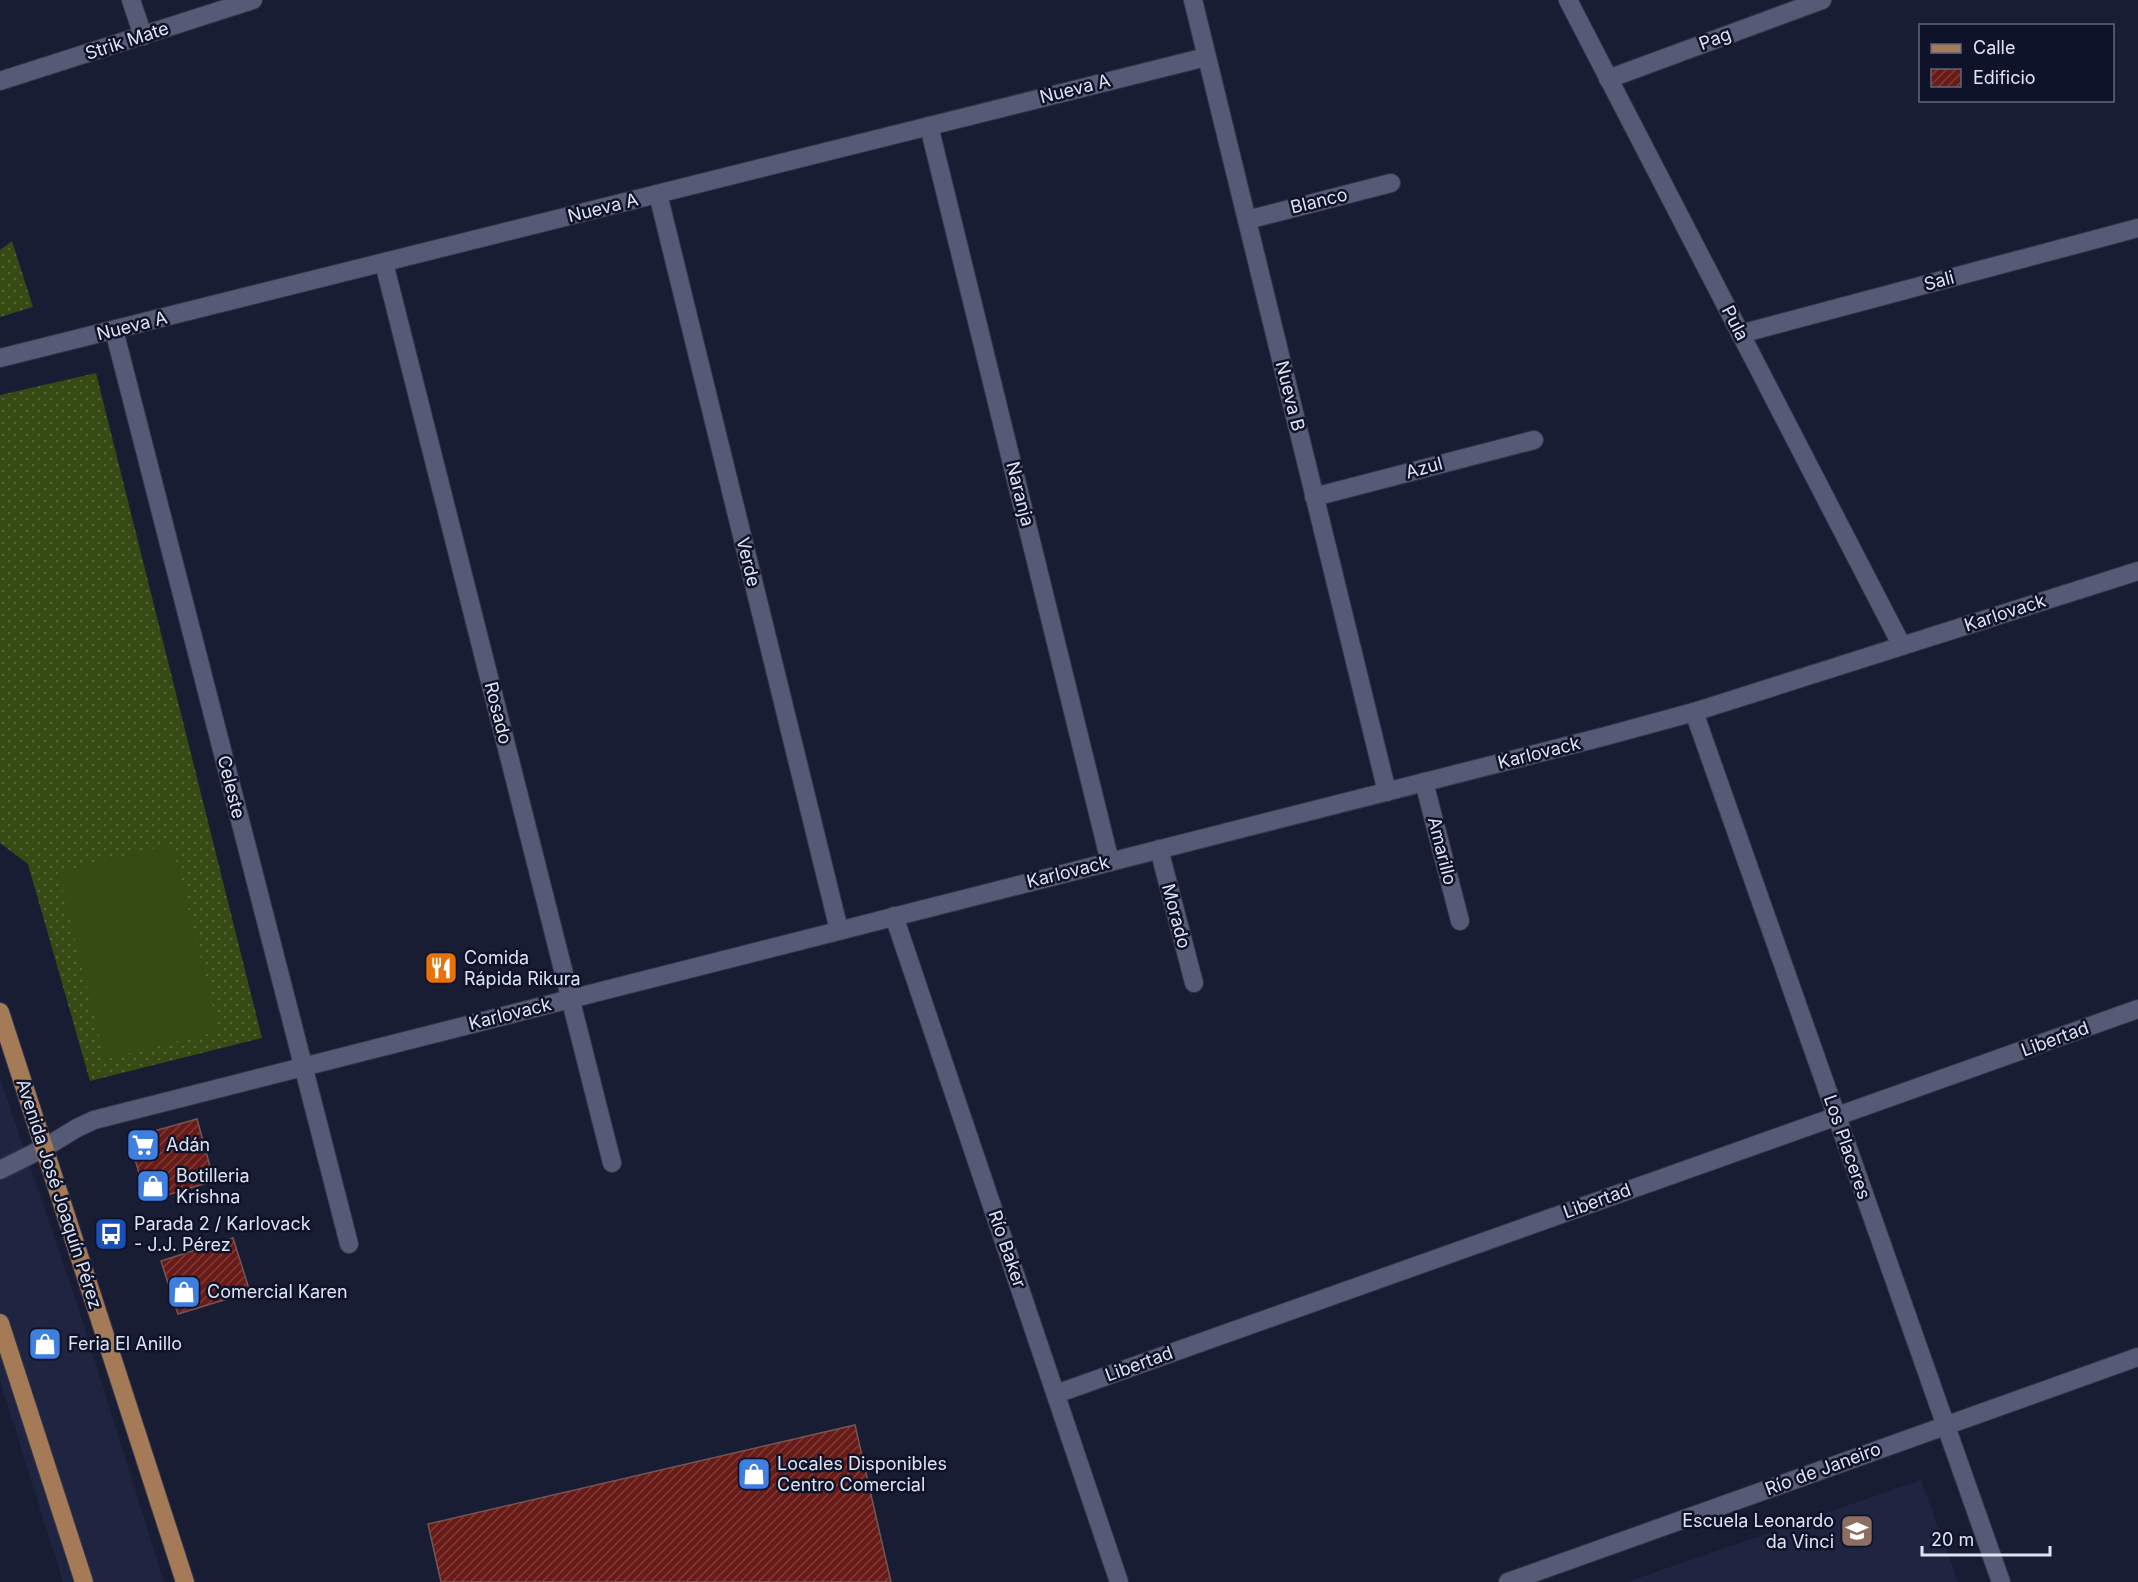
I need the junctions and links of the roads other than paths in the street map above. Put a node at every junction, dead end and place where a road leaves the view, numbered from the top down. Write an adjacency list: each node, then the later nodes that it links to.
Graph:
1 (131, 0): 6 (street)
2 (253, 0): 6 (street, Strik Mate)
3 (1193, 0): 7 (street, Nueva B)
4 (1568, 0): 8 (street, Pula)
5 (1822, 0): 8 (street, Pag)
6 (143, 36): 9 (street, Strik Mate)
7 (1206, 57): 10 (street, Nueva A); 13 (street, Nueva B)
8 (1608, 79): 17 (street, Pula)
9 (0, 81)
10 (929, 126): 12 (street, Nueva A); 27 (street, Naranja)
11 (1391, 183): 13 (street, Blanco)
12 (658, 194): 15 (street, Nueva A); 30 (street, Verde)
13 (1247, 220): 20 (street, Nueva B)
14 (2138, 228): 17 (street, Sali)
15 (384, 263): 16 (street, Nueva A); 32 (street, Rosado)
16 (114, 330): 18 (street, Nueva A); 35 (street, Celeste)
17 (1740, 334): 22 (street, Pula)
18 (0, 358)
19 (1534, 440): 20 (street, Azul)
20 (1314, 497): 25 (street, Nueva B)
21 (2138, 571): 22 (street, Karlovack)
22 (1902, 645): 23 (street, Karlovack)
23 (1694, 712): 24 (street, Karlovack); 36 (street, Los Placeres)
24 (1425, 782): 25 (street, Karlovack); 29 (street, Amarillo)
25 (1387, 792): 26 (street, Karlovack)
26 (1159, 849): 27 (street, Karlovack); 31 (street, Morado)
27 (1110, 862): 28 (street, Karlovack)
28 (894, 916): 30 (street, Karlovack); 43 (street, Río Baker)
29 (1460, 921)
30 (839, 930): 32 (street, Karlovack)
31 (1194, 983)
32 (571, 998): 35 (street, Karlovack); 38 (street, Rosado)
33 (2138, 1009): 36 (street, Libertad)
34 (0, 1012): 37 (main road, Avenida José Joaquín Pérez)
35 (303, 1066): 37 (street, Karlovack); 40 (street, Celeste)
36 (1836, 1116): 43 (street, Libertad); 44 (street, Los Placeres)
37 (44, 1148): 39 (street, Karlovack); 46 (main road, Avenida José Joaquín Pérez)
38 (612, 1163)
39 (0, 1170)
40 (349, 1244)
41 (0, 1323): 45 (main road)
42 (2138, 1357): 44 (street, Río de Janeiro)
43 (1056, 1394): 47 (street, Río Baker)
44 (1946, 1426): 48 (street, Río de Janeiro); 49 (street, Los Placeres)
45 (84, 1582)
46 (185, 1582)
47 (1119, 1582)
48 (1508, 1582)
49 (2001, 1582)

